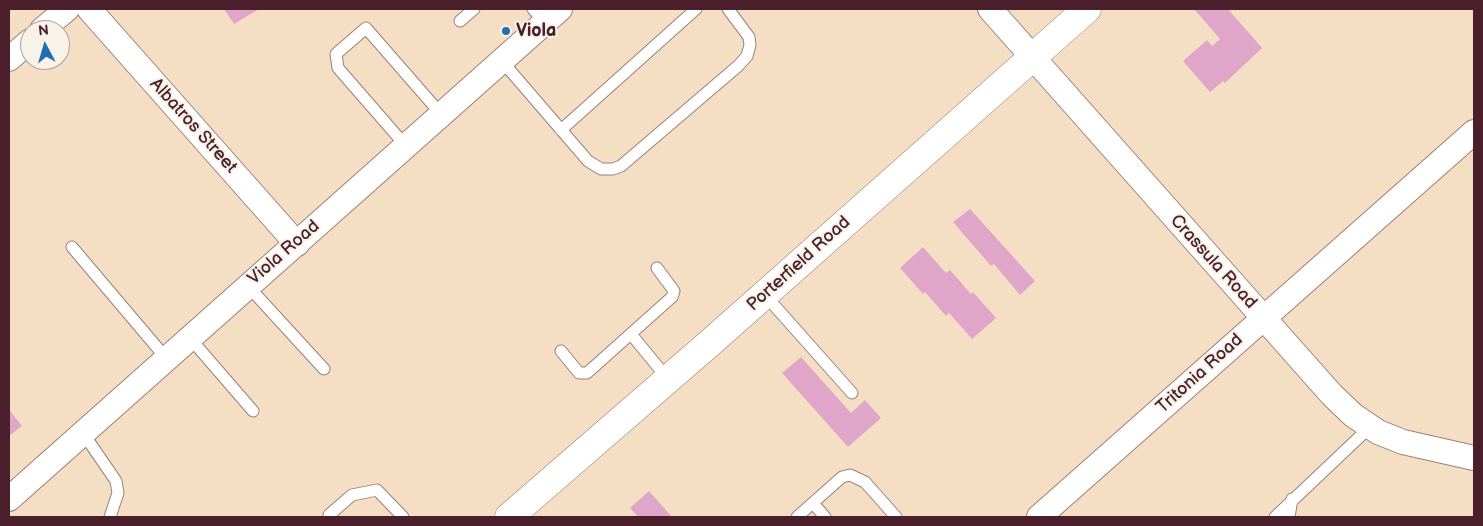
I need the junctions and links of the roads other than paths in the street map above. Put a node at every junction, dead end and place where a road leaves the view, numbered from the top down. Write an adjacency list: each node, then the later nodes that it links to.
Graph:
1 (67, 9): 9 (street)
2 (89, 9): 19 (street, Albatros Street)
3 (474, 9): 10 (lane)
4 (696, 9): 16 (lane)
5 (728, 9): 16 (lane)
6 (990, 9): 12 (street, Crassula Road)
7 (1087, 9): 12 (street, Porterfield Road)
8 (546, 13): 14 (street, Viola Road)
9 (54, 20)
10 (460, 21)
11 (20, 49): 13 (street)
12 (1032, 57): 23 (street, Porterfield Road); 24 (street, Crassula Road)
13 (9, 59)
14 (501, 60): 15 (street, Viola Road); 16 (lane)
15 (441, 114): 18 (street, Viola Road); 18 (lane)
16 (561, 130)
17 (1474, 132): 24 (street, Tritonia Road)
18 (405, 146): 19 (street, Viola Road)
19 (297, 244): 22 (street, Viola Road)
20 (72, 247): 28 (lane)
21 (657, 268): 25 (lane)
22 (247, 285): 26 (street, Viola Road); 29 (lane)
23 (764, 295): 30 (street, Porterfield Road); 31 (lane)
24 (1263, 317): 33 (street, Crassula Road); 46 (street, Tritonia Road)
25 (631, 334): 27 (lane); 30 (lane)
26 (189, 337): 28 (street, Viola Road); 32 (lane)
27 (561, 351)
28 (166, 358): 34 (street, Viola Road)
29 (324, 368)
30 (667, 378): 42 (street, Porterfield Road)
31 (852, 393)
32 (253, 411)
33 (1370, 426): 35 (street, Crassula Road); 37 (lane)
34 (83, 433): 36 (street, Viola Road); 39 (lane)
35 (1474, 458)
36 (9, 499)
37 (1292, 499): 47 (lane); 48 (lane)
38 (813, 503): 43 (lane); 44 (lane); 45 (lane)
39 (110, 517)
40 (331, 517): 41 (lane)
41 (402, 517)
42 (509, 517)
43 (797, 517)
44 (825, 517)
45 (896, 517)
46 (1039, 517)
47 (1275, 517)
48 (1289, 517)

